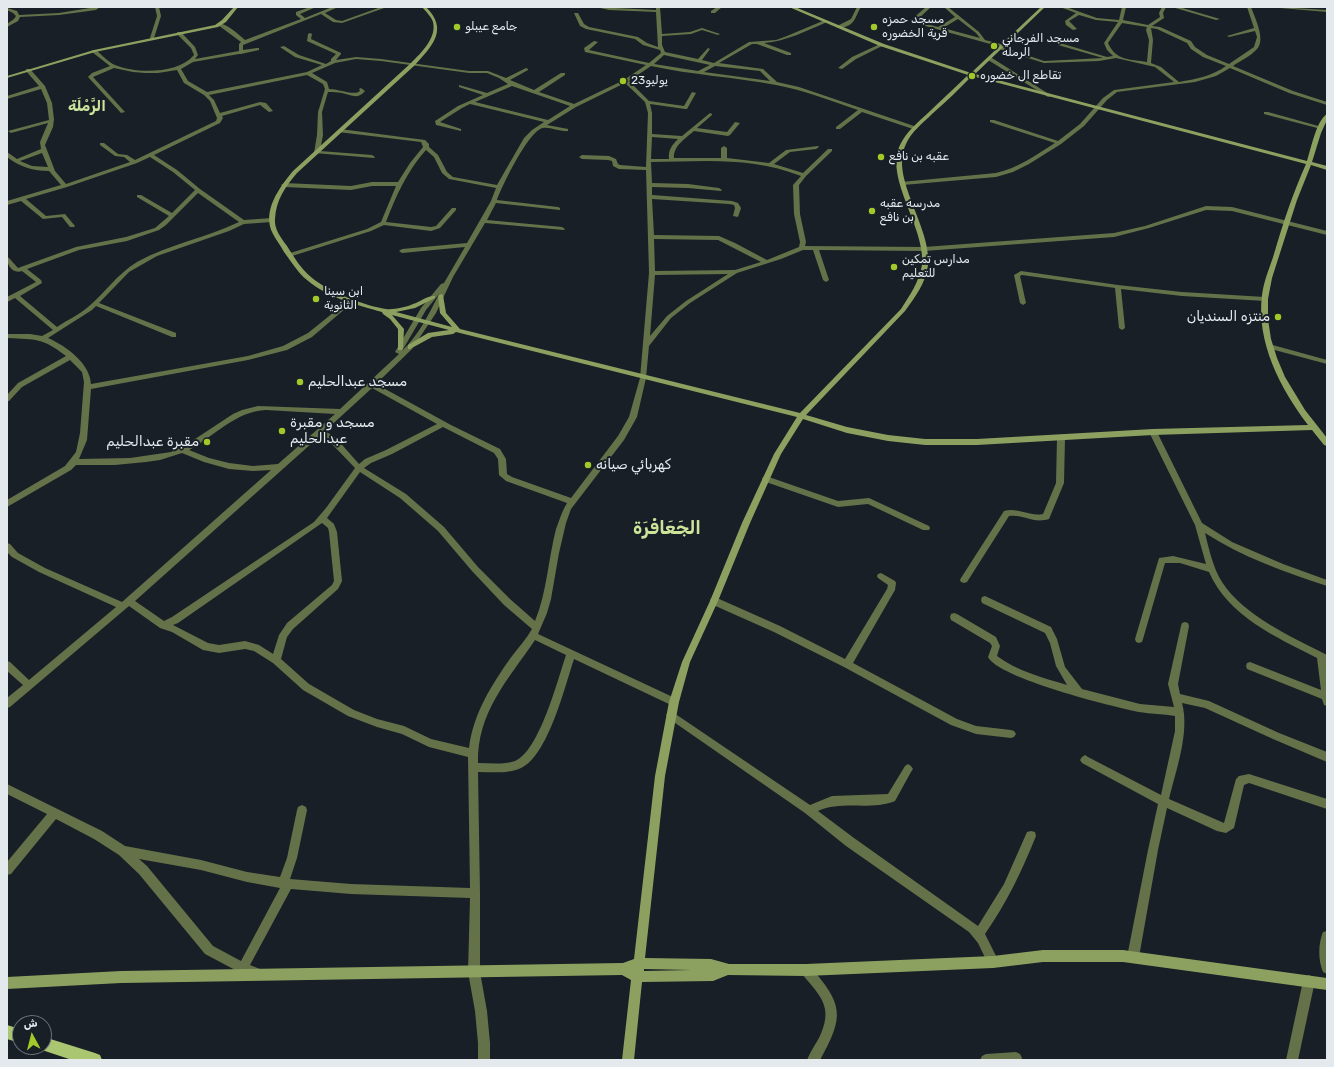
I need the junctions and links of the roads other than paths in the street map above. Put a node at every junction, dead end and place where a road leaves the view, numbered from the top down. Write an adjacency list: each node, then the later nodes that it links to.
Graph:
1 (98, 7): 30 (street)
2 (157, 7): 48 (street)
3 (236, 7): 36 (street)
4 (314, 7): 32 (street)
5 (336, 7): 26 (street)
6 (385, 7): 26 (street)
7 (424, 7): 69 (street)
8 (598, 7): 24 (street)
9 (720, 7): 27 (street)
10 (791, 7): 34 (street)
11 (859, 7): 39 (street)
12 (929, 7): 40 (street)
13 (942, 7): 14 (street)
14 (946, 7): 15 (street); 31 (street)
15 (950, 7)
16 (1044, 7): 55 (street)
17 (1062, 7): 28 (street)
18 (1124, 7): 35 (street)
19 (1164, 7): 38 (street)
20 (1174, 7): 33 (street)
21 (1249, 7): 42 (street)
22 (1280, 7): 25 (street)
23 (7, 9): 30 (street)
24 (658, 9): 46 (street)
25 (1327, 11)
26 (321, 12): 32 (street)
27 (713, 12)
28 (1079, 13): 35 (street); 41 (street)
29 (576, 14): 60 (street)
30 (18, 16): 37 (street)
31 (957, 18): 40 (street); 49 (street)
32 (304, 19): 50 (street)
33 (1218, 19)
34 (825, 21): 39 (street); 52 (street)
35 (1121, 21): 38 (street); 63 (street)
36 (220, 24): 43 (street); 50 (street)
37 (7, 26)
38 (1149, 26): 71 (street); 75 (street)
39 (839, 27): 53 (street)
40 (939, 28): 49 (street)
41 (1075, 28)
42 (1257, 29): 47 (street); 75 (street)
43 (179, 33): 48 (street); 66 (street)
44 (310, 34): 68 (street)
45 (718, 34): 46 (street)
46 (660, 35): 60 (street)
47 (1229, 36)
48 (152, 38): 59 (street)
49 (983, 40): 55 (street)
50 (244, 42): 61 (street)
51 (596, 42): 73 (street)
52 (757, 42): 62 (street); 70 (street)
53 (882, 44): 76 (street); 83 (street)
54 (1060, 44): 64 (street)
55 (1002, 47): 64 (street); 65 (street)
56 (282, 48): 72 (street)
57 (257, 49): 61 (street)
58 (708, 49): 67 (street)
59 (94, 51): 74 (street); 79 (street)
60 (662, 51): 67 (street); 73 (street)
61 (241, 53): 66 (street)
62 (788, 54)
63 (1116, 57): 64 (street); 71 (street)
64 (1108, 58)
65 (990, 59): 83 (street); 97 (street)
66 (191, 61): 77 (street)
67 (699, 61): 70 (street)
68 (334, 62): 69 (street); 72 (street)
69 (413, 64): 86 (street); 123 (street)
70 (714, 64): 81 (street); 87 (street)
71 (1149, 64): 88 (street)
72 (325, 65): 80 (street)
73 (650, 65): 81 (street); 85 (street)
74 (114, 66): 77 (street); 106 (street)
75 (1229, 66): 88 (street); 101 (street)
76 (840, 68)
77 (178, 69): 95 (street)
78 (526, 69): 86 (street)
79 (28, 70): 84 (street); 89 (street)
80 (308, 73): 92 (street); 95 (street)
81 (699, 73): 87 (street)
82 (563, 74): 93 (street)
83 (972, 75): 97 (street); 118 (street)
84 (7, 77)
85 (626, 81): 99 (street); 102 (street)
86 (509, 82): 93 (street); 96 (street)
87 (775, 83): 105 (street)
88 (1178, 83): 103 (street)
89 (43, 86): 98 (street); 111 (street)
90 (462, 86): 96 (street)
91 (361, 89): 92 (street)
92 (327, 91): 133 (street)
93 (534, 92): 102 (street)
94 (694, 93): 99 (street)
95 (206, 94): 109 (street)
96 (487, 95): 100 (street)
97 (1050, 96): 103 (street)
98 (7, 98)
99 (647, 102): 124 (street)
100 (471, 103): 113 (street); 120 (street)
101 (1327, 104)
102 (574, 106): 113 (street)
103 (1098, 109): 126 (street); 143 (street)
104 (271, 110): 109 (street)
105 (861, 110): 117 (street); 118 (street)
106 (123, 112)
107 (1266, 113): 116 (street)
108 (710, 114): 119 (street)
109 (219, 115): 135 (street)
110 (1327, 116): 116 (street)
111 (51, 121): 122 (street); 131 (street)
112 (992, 121): 126 (street)
113 (549, 122): 115 (street)
114 (737, 123): 119 (street)
115 (542, 126): 121 (street); 154 (street)
116 (1320, 127): 143 (street)
117 (838, 128)
118 (915, 128): 149 (street)
119 (693, 129): 125 (street)
120 (459, 130)
121 (566, 130)
122 (12, 131)
123 (340, 131): 128 (street); 133 (street)
124 (649, 135): 125 (street); 141 (street)
125 (682, 138): 138 (street)
126 (1059, 143): 149 (street)
127 (102, 144): 142 (street)
128 (426, 147): 150 (street); 154 (street)
129 (724, 148): 139 (street)
130 (816, 148): 144 (street)
131 (44, 150): 140 (street); 146 (street)
132 (830, 150): 148 (street)
133 (317, 152): 136 (street); 151 (street)
134 (7, 154): 140 (street)
135 (151, 156): 142 (street); 155 (street)
136 (372, 156)
137 (582, 157): 147 (street)
138 (672, 160): 139 (street); 141 (street)
139 (724, 160): 144 (street)
140 (16, 161): 146 (street)
141 (648, 161): 147 (street)
142 (135, 162): 153 (street)
143 (1309, 163): 145 (street); 169 (street)
144 (769, 165): 148 (street)
145 (1327, 168)
146 (50, 169): 153 (street)
147 (649, 169): 152 (street)
148 (804, 175): 176 (street)
149 (903, 183): 178 (street)
150 (398, 184): 151 (street); 170 (street)
151 (284, 185): 166 (street)
152 (649, 185): 156 (street); 158 (street)
153 (65, 186): 159 (street)
154 (499, 186): 160 (street)
155 (198, 190): 164 (street); 167 (street)
156 (719, 190)
157 (139, 196): 164 (street)
158 (650, 197): 165 (street); 174 (street)
159 (22, 199): 161 (street); 171 (street)
160 (494, 201): 163 (street); 168 (street)
161 (7, 203)
162 (454, 209): 170 (street)
163 (558, 209)
164 (172, 215): 183 (street)
165 (736, 216)
166 (272, 220): 167 (street); 180 (street)
167 (243, 222): 196 (street)
168 (483, 222): 172 (street); 175 (street)
169 (1287, 222): 173 (street); 178 (street); 192 (street)
170 (383, 223): 180 (street)
171 (72, 226)
172 (562, 229)
173 (1327, 233)
174 (652, 237): 182 (street); 185 (street)
175 (469, 245): 179 (street); 186 (street)
176 (802, 248): 177 (street); 182 (street)
177 (816, 248): 178 (street); 187 (street)
178 (924, 249): 221 (street)
179 (402, 251)
180 (289, 256): 194 (street)
181 (7, 259): 183 (street)
182 (766, 262): 184 (street)
183 (23, 268): 189 (street)
184 (735, 272): 185 (street); 209 (street)
185 (652, 273): 209 (street)
186 (450, 277): 190 (street); 191 (street)
187 (826, 280)
188 (1118, 288): 192 (street); 195 (street); 201 (street)
189 (16, 296): 193 (street); 202 (street)
190 (441, 296): 200 (street); 203 (street)
191 (432, 297): 198 (street); 199 (street)
192 (1265, 299): 211 (street)
193 (7, 300)
194 (351, 301): 197 (street); 218 (street)
195 (1023, 303)
196 (96, 304): 202 (street); 204 (street)
197 (378, 308): 198 (street); 212 (street)
198 (389, 312): 199 (street)
199 (418, 320): 200 (street); 212 (street)
200 (427, 323): 203 (street); 210 (street)
201 (1122, 328)
202 (57, 330): 207 (street)
203 (460, 331): 210 (street); 216 (street)
204 (174, 335)
205 (7, 336): 206 (street)
206 (17, 337): 207 (street); 208 (street)
207 (44, 338): 213 (street)
208 (7, 342)
209 (647, 344): 216 (street)
210 (410, 346): 215 (street)
211 (1269, 346): 214 (street); 223 (street)
212 (400, 348): 215 (street)
213 (70, 356): 218 (street); 219 (street)
214 (1327, 362)
215 (393, 364): 217 (street)
216 (643, 378): 221 (street); 233 (street)
217 (371, 384): 220 (street); 222 (street)
218 (87, 387): 229 (street)
219 (7, 399)
220 (342, 412): 224 (street); 228 (street)
221 (801, 416): 226 (street); 232 (street)
222 (443, 424): 231 (street); 233 (street)
223 (1312, 427): 225 (street); 227 (street)
224 (320, 431): 230 (street); 231 (street)
225 (1153, 432): 226 (street); 236 (street)
226 (1061, 438): 241 (street)
227 (1327, 443)
228 (183, 450): 229 (street); 230 (street)
229 (75, 462): 234 (street)
230 (278, 467): 245 (street)
231 (359, 468): 235 (street); 249 (street)
232 (766, 479): 237 (street); 244 (street)
233 (572, 502): 249 (street)
234 (7, 504)
235 (322, 519): 247 (street); 253 (street)
236 (1199, 525): 239 (street); 242 (street)
237 (926, 528)
238 (7, 546): 245 (street)
239 (1212, 569): 250 (street); 252 (street)
240 (882, 576): 254 (street)
241 (964, 580)
242 (1327, 583)
243 (985, 600): 258 (street)
244 (714, 601): 254 (street); 261 (street)
245 (126, 603): 247 (street); 257 (street)
246 (954, 617): 258 (street)
247 (163, 626): 253 (street)
248 (1185, 626): 259 (street)
249 (535, 632): 251 (street); 266 (street)
250 (1139, 639)
251 (571, 653): 261 (street); 269 (street)
252 (1324, 657): 260 (street)
253 (276, 660): 266 (street)
254 (847, 664): 265 (street)
255 (7, 665): 257 (street)
256 (1250, 666): 260 (street)
257 (29, 685): 262 (street)
258 (1078, 691): 263 (street)
259 (1176, 697): 263 (street); 267 (street)
260 (1326, 699)
261 (674, 702): 264 (street)
262 (7, 704)
263 (1180, 712): 272 (street)
264 (671, 715): 275 (street); 286 (street)
265 (1011, 734)
266 (473, 754): 269 (street)
267 (1327, 757)
268 (1085, 760): 272 (street)
269 (473, 768): 281 (street)
270 (908, 769): 275 (street)
271 (7, 789): 276 (street)
272 (1164, 802): 273 (street); 284 (street)
273 (1327, 804)
274 (302, 810): 280 (street)
275 (809, 810): 282 (street)
276 (54, 813): 278 (street); 279 (street)
277 (1031, 836): 282 (street)
278 (123, 850): 280 (street); 287 (street)
279 (7, 870)
280 (286, 884): 281 (street); 287 (street)
281 (475, 892): 292 (street)
282 (978, 934): 285 (street)
283 (1327, 936): 289 (street)
284 (1133, 957): 285 (street); 295 (street)
285 (993, 962): 291 (street)
286 (638, 963): 288 (street); 290 (street); 294 (street)
287 (242, 968): 293 (street)
288 (623, 968): 292 (street); 294 (street)
289 (1327, 968)
290 (729, 970): 291 (street); 294 (street)
291 (806, 970): 303 (street)
292 (474, 972): 293 (street); 301 (street)
293 (259, 974): 296 (street)
294 (637, 977): 302 (street)
295 (1309, 981): 297 (street); 305 (street)
296 (7, 983)
297 (1327, 984)
298 (52, 1047): 300 (main road)
299 (1016, 1058): 304 (street)
300 (95, 1060)
301 (484, 1060)
302 (628, 1060)
303 (813, 1060)
304 (986, 1060)
305 (1292, 1060)

